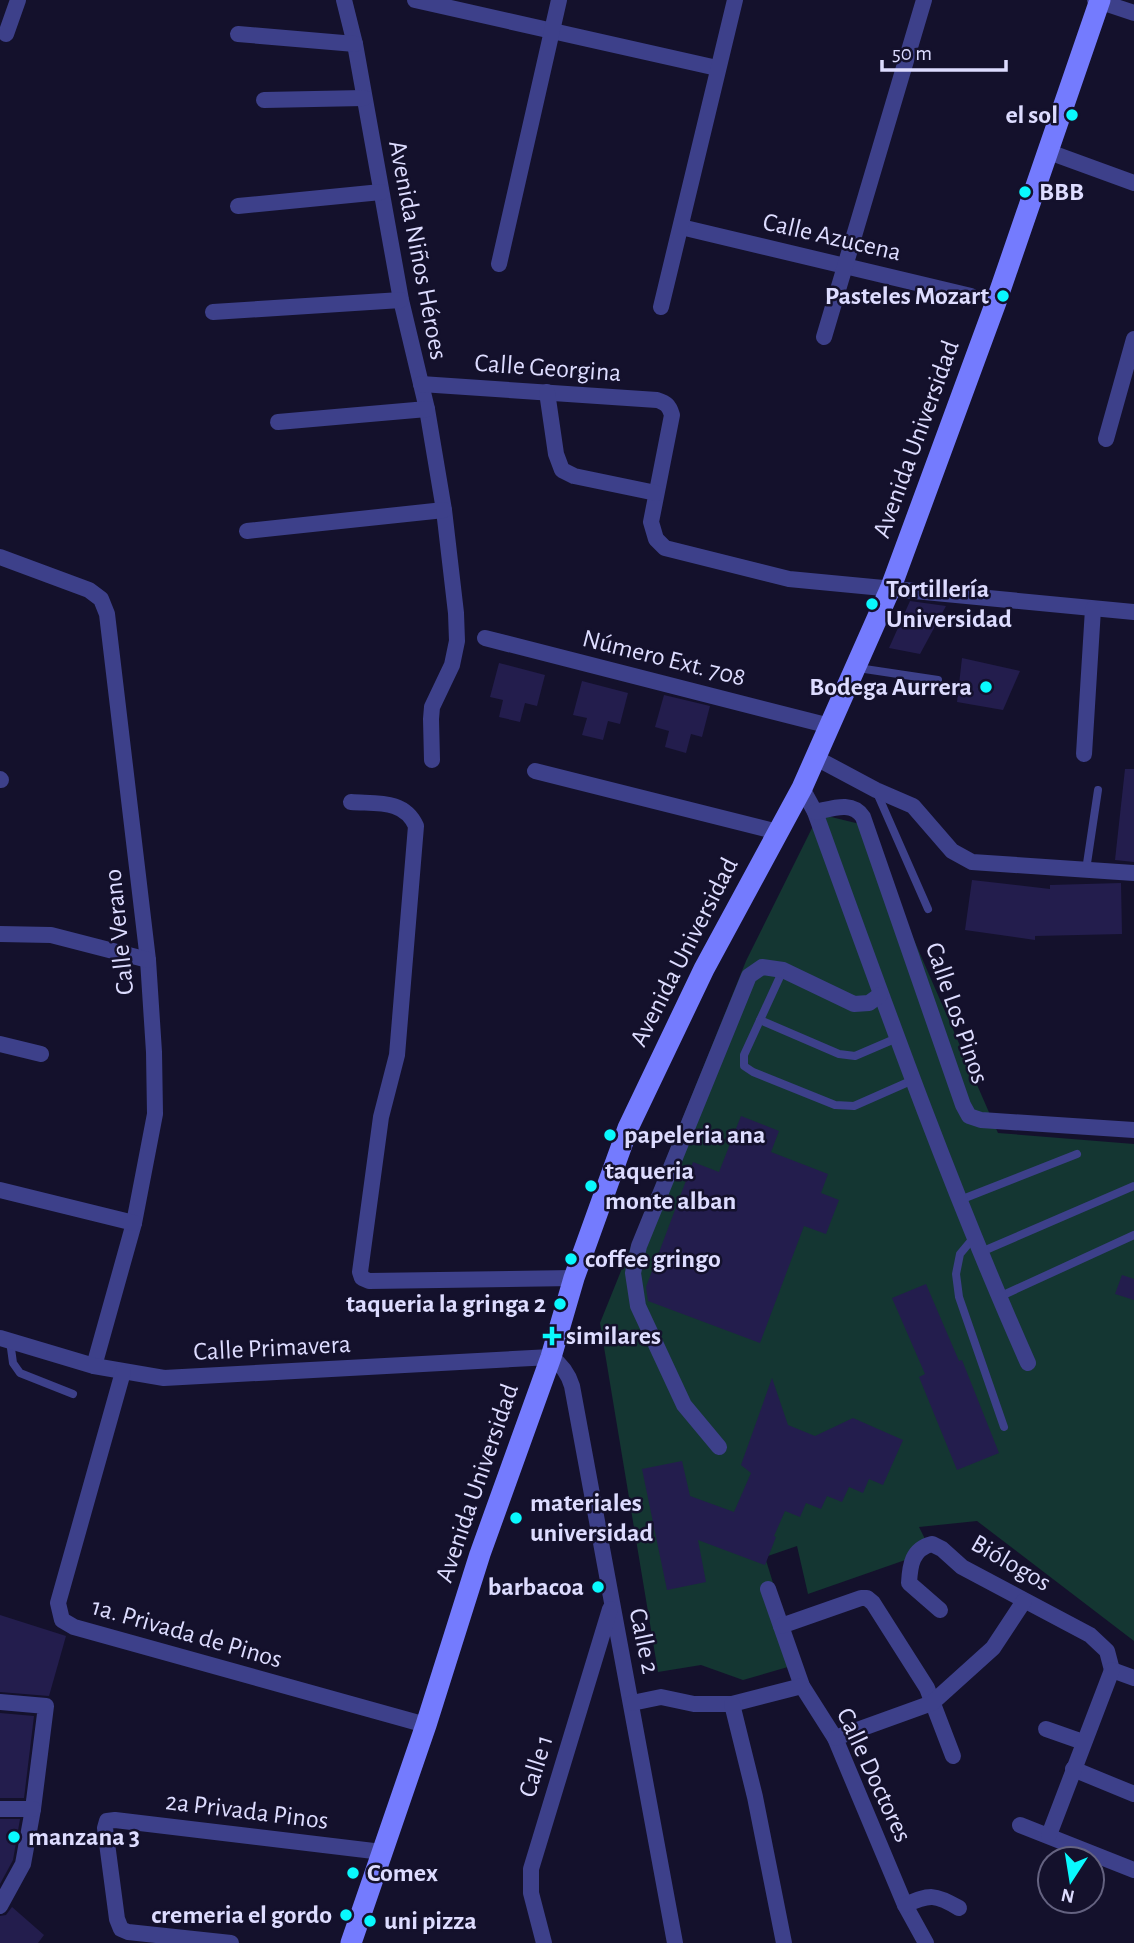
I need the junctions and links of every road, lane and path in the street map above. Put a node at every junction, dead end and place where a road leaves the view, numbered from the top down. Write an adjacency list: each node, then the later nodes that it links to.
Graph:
1 (18, 0): 10 (street)
2 (344, 0): 12 (street, Avenida Niños Héroes)
3 (415, 0): 9 (street)
4 (559, 0): 9 (street)
5 (735, 0): 13 (street)
6 (924, 0): 22 (street)
7 (1098, 1): 8 (street); 16 (street, Avenida Universidad)
8 (1134, 13)
9 (552, 32): 13 (street); 21 (street)
10 (6, 34)
11 (238, 34): 12 (street)
12 (355, 44): 14 (street, Avenida Niños Héroes)
13 (717, 68): 20 (street)
14 (364, 98): 15 (street); 18 (street, Avenida Niños Héroes)
15 (264, 100)
16 (1049, 152): 17 (street); 38 (street, Avenida Universidad)
17 (1133, 178)
18 (381, 192): 19 (street); 24 (street, Avenida Niños Héroes)
19 (238, 206)
20 (681, 227): 22 (street, Calle Azucena); 25 (street)
21 (499, 264)
22 (845, 265): 23 (street, Calle Azucena); 27 (street)
23 (971, 296)
24 (401, 300): 26 (street); 29 (street, Avenida Niños Héroes)
25 (661, 307)
26 (213, 312)
27 (824, 337)
28 (1134, 340): 33 (street)
29 (421, 384): 30 (street, Calle Georgina); 31 (street, Avenida Niños Héroes)
30 (547, 392): 34 (street); 34 (street, Calle Georgina)
31 (427, 410): 32 (street); 35 (street, Avenida Niños Héroes)
32 (278, 422)
33 (1106, 439)
34 (656, 493): 38 (street)
35 (444, 510): 36 (street); 47 (street, Avenida Niños Héroes)
36 (247, 531)
37 (0, 557): 59 (street, Calle Verano)
38 (891, 587): 39 (street); 42 (street, Avenida Universidad)
39 (1093, 609): 40 (street); 45 (street)
40 (1134, 612)
41 (485, 638): 44 (street, Número Ext. 708)
42 (856, 668): 43 (lane); 44 (street, Avenida Universidad)
43 (938, 680)
44 (830, 726): 46 (street, Avenida Universidad)
45 (1084, 754)
46 (816, 758): 49 (street, Avenida Universidad); 50 (street)
47 (432, 760)
48 (535, 771): 54 (street)
49 (802, 788): 53 (street); 54 (street, Avenida Universidad)
50 (876, 790): 55 (street); 57 (lane)
51 (1098, 790): 55 (lane)
52 (351, 802): 76 (street)
53 (815, 812): 61 (street); 67 (street, Calle Los Pinos)
54 (778, 832): 76 (street, Avenida Universidad)
55 (1086, 870): 56 (street)
56 (1133, 876)
57 (928, 909)
58 (0, 934): 59 (street)
59 (148, 960): 72 (street, Calle Verano)
60 (783, 970): 61 (street); 62 (lane); 85 (street)
61 (880, 995): 63 (street)
62 (760, 1020): 63 (lane); 66 (lane)
63 (897, 1038): 66 (street)
64 (0, 1044): 65 (street)
65 (41, 1054)
66 (913, 1080): 71 (street)
67 (1134, 1130)
68 (1077, 1154): 71 (lane)
69 (1134, 1186): 75 (lane)
70 (0, 1190): 72 (street)
71 (960, 1200): 74 (street)
72 (134, 1223): 81 (street, Calle Verano)
73 (1134, 1235): 77 (lane)
74 (975, 1236): 75 (street); 84 (lane)
75 (981, 1252): 77 (street)
76 (574, 1278): 79 (street, Avenida Universidad)
77 (999, 1297): 80 (street)
78 (5, 1340): 81 (street, Calle Primavera); 83 (lane)
79 (551, 1357): 82 (street, Calle Primavera); 88 (street, Calle 2); 98 (street, Avenida Universidad)
80 (1028, 1363)
81 (94, 1366): 82 (street, Calle Primavera)
82 (123, 1372): 98 (street, 1a. Privada de Pinos)
83 (73, 1394)
84 (1004, 1427)
85 (719, 1447)
86 (768, 1589): 90 (street, Calle Doctores)
87 (1024, 1601): 89 (street, Biólogos); 91 (street, Biólogos); 96 (street)
88 (611, 1605): 95 (street, Calle 2); 116 (street, Calle 1)
89 (940, 1610)
90 (781, 1626): 93 (street, Calle Doctores); 96 (street)
91 (1112, 1670): 92 (street); 101 (street)
92 (1134, 1678)
93 (802, 1686): 97 (street); 100 (street, Calle Doctores)
94 (0, 1702): 106 (street)
95 (632, 1703): 97 (street); 117 (street, Calle 2)
96 (932, 1703): 100 (street); 102 (street)
97 (733, 1704): 118 (street)
98 (426, 1725): 109 (street, Avenida Universidad)
99 (1046, 1729): 101 (street)
100 (835, 1738): 111 (street, Calle Doctores)
101 (1083, 1742): 103 (street)
102 (953, 1756)
103 (1073, 1769): 104 (street); 108 (street)
104 (1134, 1794)
105 (0, 1809): 106 (street)
106 (33, 1809): 112 (street)
107 (1020, 1825): 108 (street)
108 (1049, 1835): 110 (street)
109 (382, 1852): 114 (street, 2a Privada Pinos); 115 (street, Avenida Universidad)
110 (1134, 1870)
111 (905, 1905): 113 (street); 119 (street, Calle Doctores)
112 (0, 1906)
113 (959, 1908)
114 (231, 1943)
115 (351, 1943)
116 (544, 1943)
117 (675, 1943)
118 (784, 1943)
119 (926, 1943)

